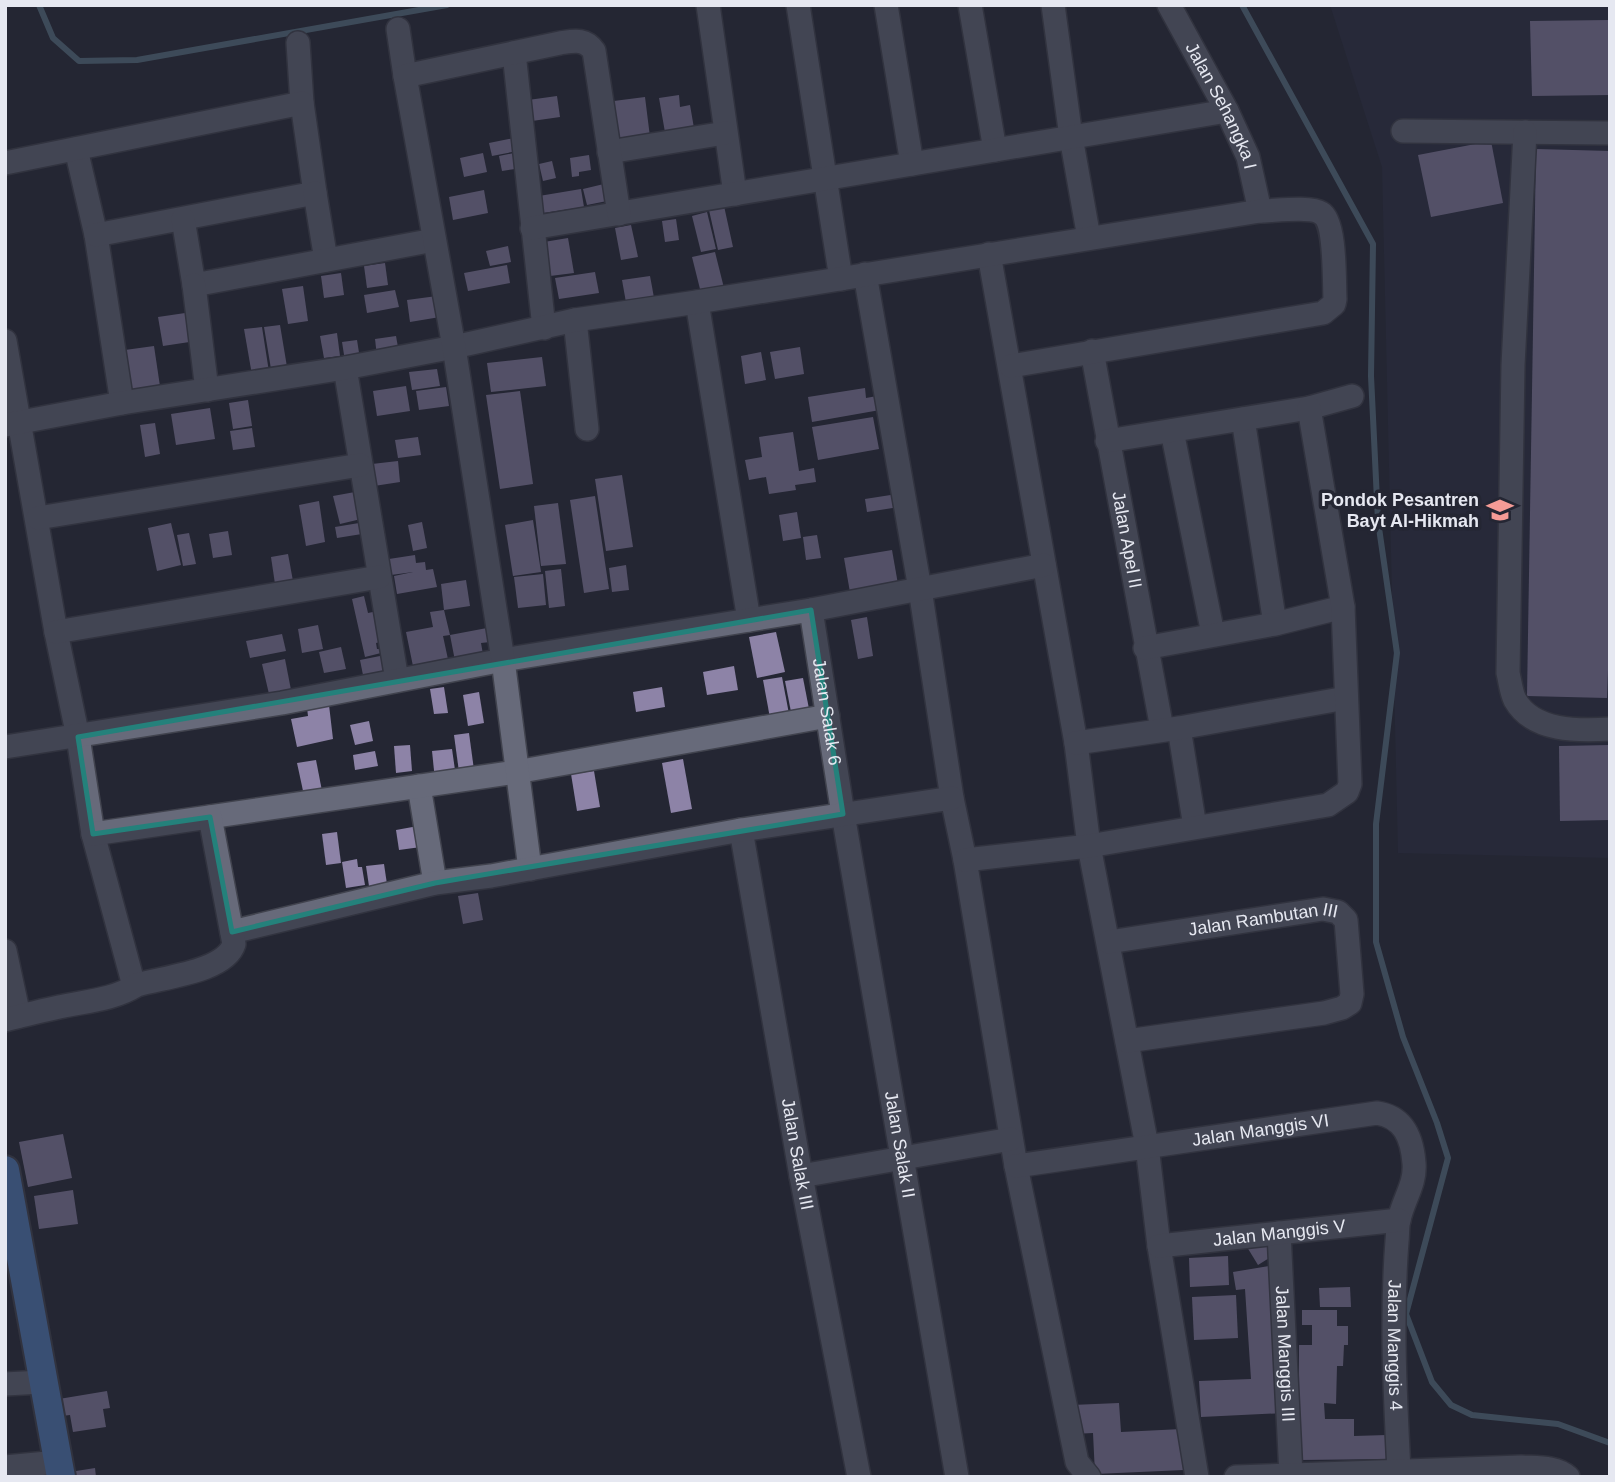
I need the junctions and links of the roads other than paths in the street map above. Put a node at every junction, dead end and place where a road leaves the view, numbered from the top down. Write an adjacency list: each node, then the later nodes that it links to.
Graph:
1 (708, 5): 15 (street)
2 (798, 5): 23 (street)
3 (886, 5): 22 (street)
4 (970, 5): 19 (street)
5 (1054, 5): 17 (street)
6 (1169, 5): 12 (street, Jalan Sehangka I)
7 (398, 29): 10 (street)
8 (298, 43): 11 (street)
9 (514, 53): 10 (street); 20 (street); 29 (street)
10 (405, 76): 32 (street)
11 (302, 103): 18 (street); 24 (street)
12 (1227, 111): 17 (street); 26 (street, Jalan Sehangka I)
13 (1403, 131): 14 (street)
14 (1525, 132): 16 (street); 72 (street)
15 (725, 133): 20 (street); 25 (street)
16 (1610, 133)
17 (1071, 137): 19 (street); 31 (street)
18 (76, 149): 21 (street); 30 (street)
19 (995, 150): 22 (street)
20 (609, 152): 27 (street)
21 (5, 163)
22 (912, 164): 23 (street)
23 (826, 178): 25 (street); 36 (street)
24 (315, 193): 28 (street); 34 (street)
25 (735, 194): 27 (street)
26 (1260, 211): 31 (street); 43 (street)
27 (619, 214): 29 (street)
28 (183, 219): 30 (street); 37 (street)
29 (532, 228): 40 (street)
30 (96, 235): 48 (street)
31 (1089, 238): 33 (street)
32 (434, 240): 34 (street); 42 (street)
33 (989, 254): 35 (street); 44 (street)
34 (326, 260): 37 (street)
35 (865, 274): 36 (street); 59 (street)
36 (841, 279): 38 (street)
37 (194, 285): 46 (street)
38 (697, 302): 39 (street); 62 (street)
39 (575, 320): 40 (street); 52 (street)
40 (544, 328): 42 (street)
41 (5, 341): 51 (street)
42 (454, 347): 45 (street); 67 (street)
43 (1092, 351): 44 (street); 54 (street, Jalan Apel II)
44 (1011, 366): 57 (street)
45 (345, 368): 46 (street); 55 (street)
46 (207, 390): 48 (street)
47 (1352, 396): 49 (street)
48 (122, 402): 51 (street)
49 (1309, 408): 50 (street); 60 (street)
50 (1243, 419): 53 (street); 63 (street)
51 (12, 423): 56 (street)
52 (587, 429)
53 (1172, 431): 54 (street); 65 (street)
54 (1107, 441): 66 (street, Jalan Apel II)
55 (360, 465): 56 (street); 58 (street)
56 (38, 518): 64 (street)
57 (1044, 565): 59 (street); 74 (street)
58 (379, 577): 64 (street); 68 (street)
59 (919, 589): 61 (street); 78 (street)
60 (1343, 607): 63 (street); 69 (street)
61 (811, 610): 62 (street); 70 (street, Jalan Salak 6)
62 (749, 621): 67 (street)
63 (1275, 624): 65 (street)
64 (56, 632): 73 (street)
65 (1213, 634): 66 (street)
66 (1145, 648): 71 (street, Jalan Apel II)
67 (503, 660): 68 (street); 76 (street)
68 (397, 680): 73 (street)
69 (1346, 698): 71 (street); 81 (street)
70 (828, 716): 76 (street); 79 (street, Jalan Salak 6)
71 (1170, 728): 74 (street); 81 (street, Jalan Apel II)
72 (1610, 729)
73 (78, 737): 75 (street); 83 (street)
74 (1076, 743): 84 (street)
75 (5, 747)
76 (516, 772): 77 (street); 86 (street)
77 (419, 786): 80 (street); 87 (street)
78 (951, 798): 79 (street); 85 (street)
79 (843, 814): 82 (street); 96 (street, Jalan Salak II)
80 (210, 817): 83 (street); 88 (street)
81 (1195, 827): 84 (street)
82 (741, 830): 86 (street); 99 (street, Jalan Salak III)
83 (93, 834): 91 (street)
84 (1089, 846): 85 (street); 89 (street)
85 (965, 860): 94 (street)
86 (530, 869): 87 (street)
87 (435, 883): 88 (street)
88 (232, 932): 91 (street)
89 (1109, 942): 93 (street); 93 (street, Jalan Rambutan III)
90 (5, 951): 92 (street)
91 (134, 986): 92 (street)
92 (12, 1018)
93 (1127, 1041): 95 (street)
94 (1011, 1139): 96 (street); 97 (street)
95 (1147, 1146): 97 (street, Jalan Manggis VI); 100 (street, Jalan Manggis VI); 102 (street)
96 (902, 1157): 99 (street); 111 (street, Jalan Salak II)
97 (1016, 1166): 108 (street)
98 (5, 1170): 103 (main road)
99 (801, 1176): 110 (street, Jalan Salak III)
100 (1399, 1220): 101 (street, Jalan Manggis V); 107 (street, Jalan Manggis 4)
101 (1279, 1233): 102 (street, Jalan Manggis V); 109 (street, Jalan Manggis III)
102 (1159, 1246): 112 (street)
103 (43, 1382): 104 (street); 106 (main road)
104 (5, 1384)
105 (5, 1467): 106 (street)
106 (59, 1470)
107 (1399, 1471): 109 (street); 114 (street)
108 (1078, 1472)
109 (1291, 1475): 113 (street)
110 (859, 1477)
111 (957, 1477)
112 (1197, 1477)
113 (1236, 1477)
114 (1568, 1477)

